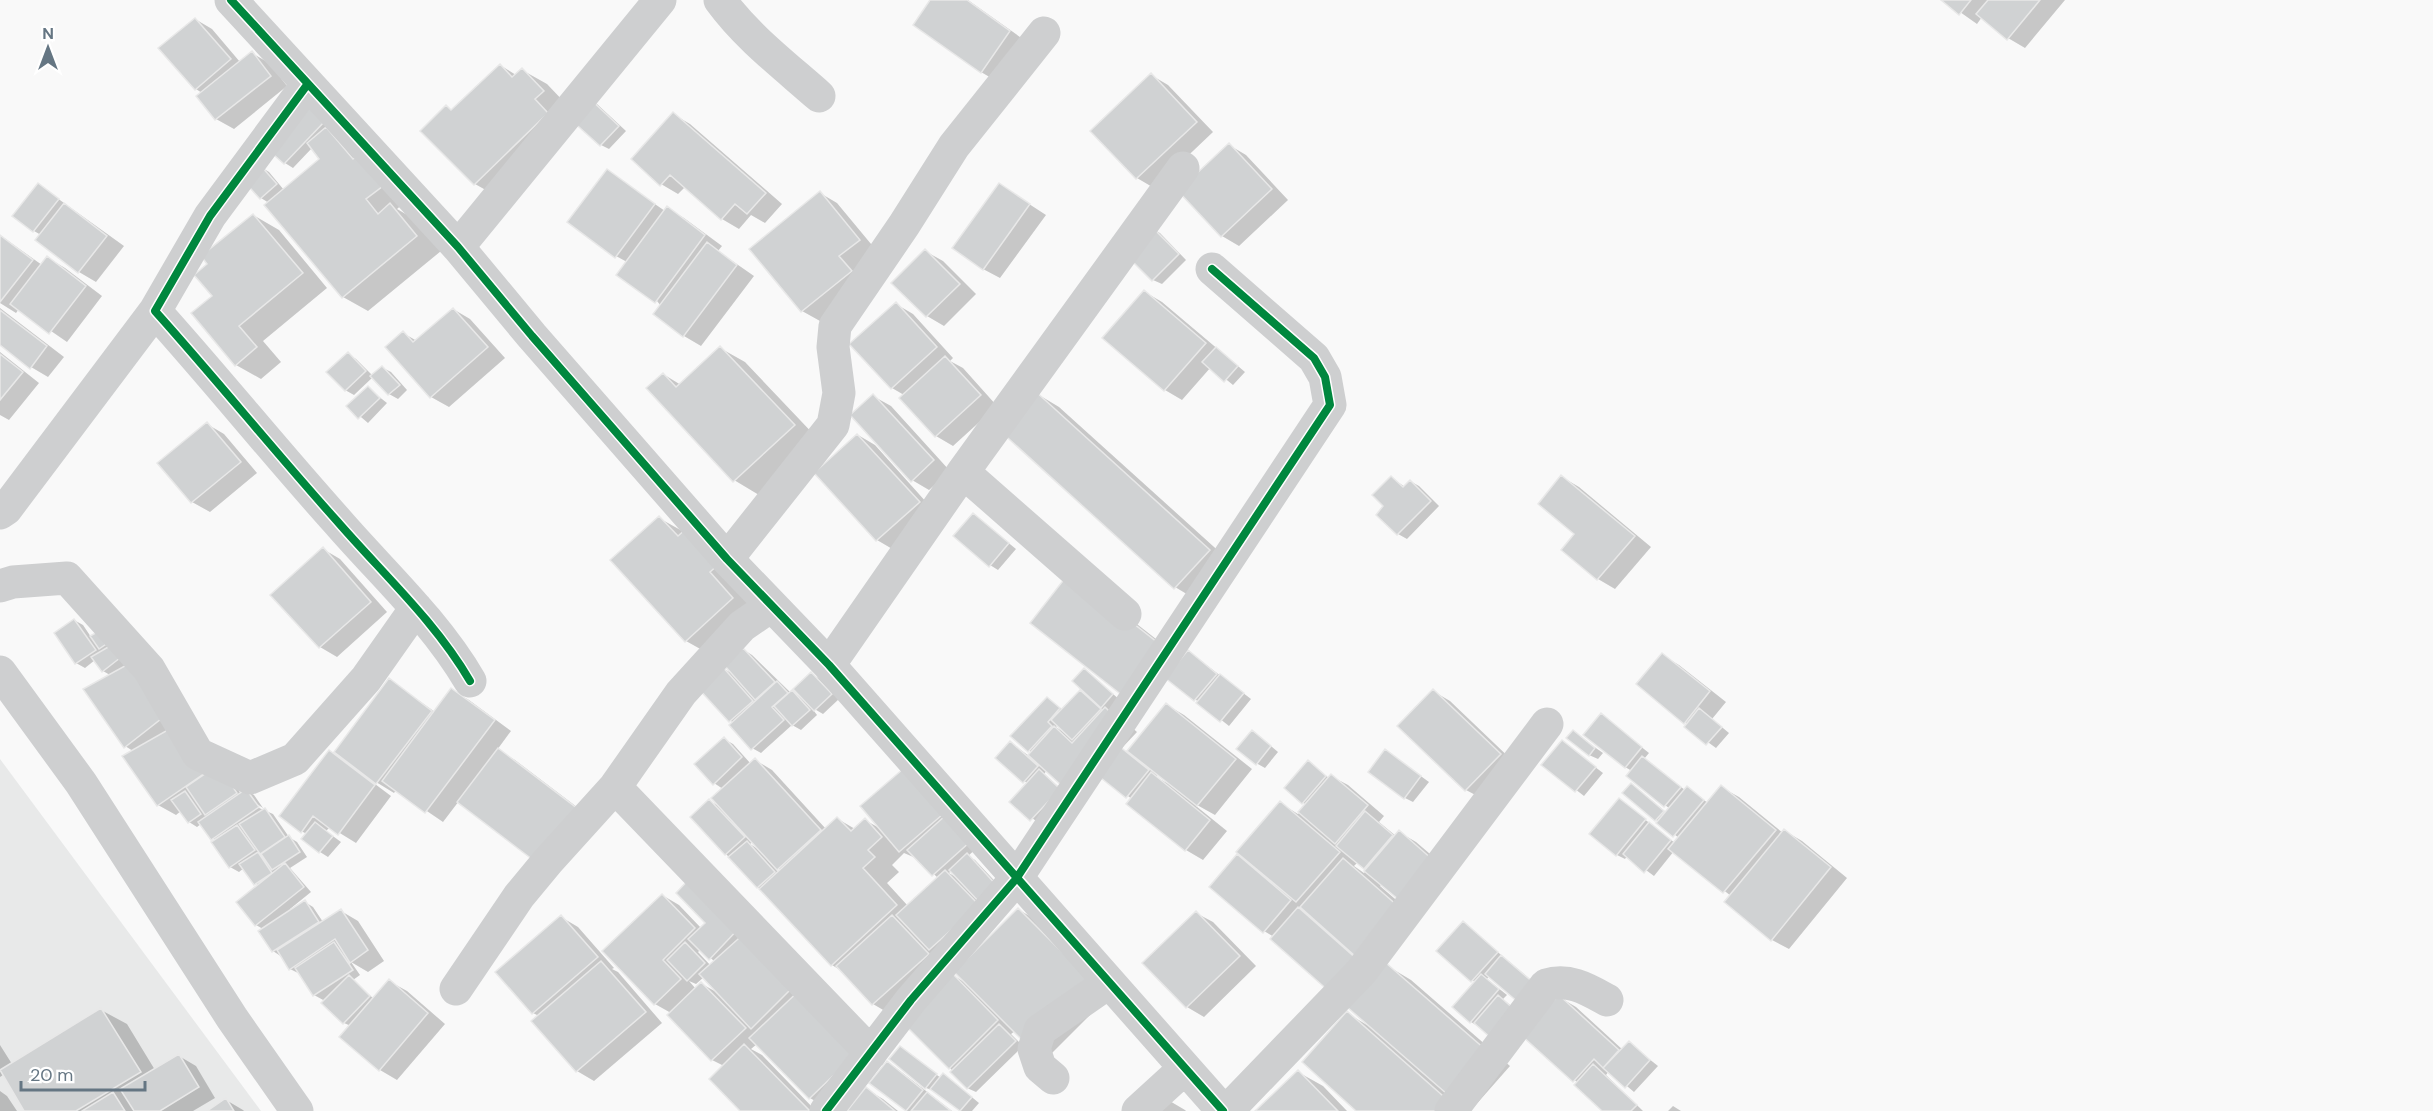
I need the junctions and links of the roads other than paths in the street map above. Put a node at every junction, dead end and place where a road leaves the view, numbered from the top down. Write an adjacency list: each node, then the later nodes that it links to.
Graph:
1 (231, 0): 5 (street)
2 (660, 0): 8 (street)
3 (720, 0): 6 (street)
4 (1044, 33): 13 (street)
5 (307, 85): 8 (street); 10 (street)
6 (819, 96)
7 (1183, 168): 11 (street)
8 (458, 247): 13 (street)
9 (1212, 269): 23 (street)
10 (155, 311): 12 (street); 16 (street)
11 (963, 472): 17 (street); 18 (street)
12 (0, 513)
13 (727, 559): 15 (street)
14 (0, 586): 16 (street)
15 (771, 606): 18 (street); 22 (street)
16 (416, 608): 20 (street)
17 (1125, 614)
18 (829, 665): 23 (street)
19 (0, 672): 30 (street)
20 (470, 681)
21 (1547, 724): 34 (street)
22 (615, 787): 25 (street); 27 (street)
23 (1017, 879): 24 (street); 27 (street)
24 (1108, 983): 28 (street); 29 (street)
25 (456, 989)
26 (1606, 1000): 35 (street)
27 (871, 1053): 31 (street)
28 (1184, 1069): 32 (street); 33 (street)
29 (1053, 1078)
30 (297, 1111)
31 (826, 1111)
32 (1138, 1111)
33 (1223, 1111)
34 (1227, 1111)
35 (1451, 1111)

